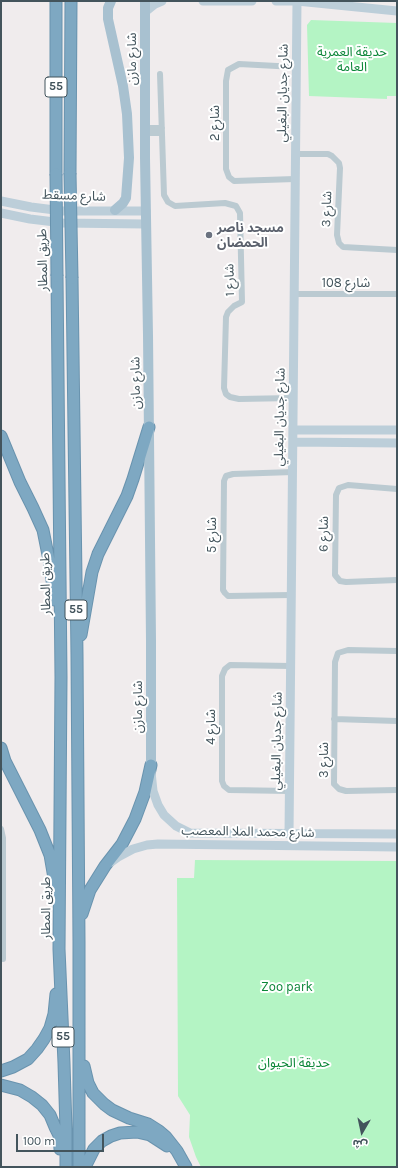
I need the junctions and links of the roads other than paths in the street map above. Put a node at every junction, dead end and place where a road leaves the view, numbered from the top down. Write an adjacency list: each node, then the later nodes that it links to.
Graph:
1 (56, 1): 46 (highway, طريق المطار / 55, bridge)
2 (72, 1): 44 (highway, 55, bridge)
3 (111, 1): 21 (main road)
4 (145, 1): 13 (main road, شارع مازن)
5 (162, 1): 13 (street)
6 (203, 1): 7 (street)
7 (241, 1): 8 (street)
8 (252, 1)
9 (276, 1): 10 (street)
10 (297, 1): 11 (street); 14 (street, شارع جديان البغيلي)
11 (358, 3): 12 (street)
12 (397, 10)
13 (145, 12): 17 (main road, شارع مازن)
14 (296, 67): 18 (street, شارع جديان البغيلي); 19 (street, شارع 2)
15 (160, 74): 16 (street, شارع 1)
16 (162, 130): 17 (street); 28 (street, شارع 1)
17 (145, 131): 22 (main road, شارع مازن)
18 (296, 154): 19 (street, شارع جديان البغيلي); 25 (street, شارع 3)
19 (295, 179): 26 (street, شارع جديان البغيلي)
20 (1, 201): 21 (street, شارع مسقط)
21 (115, 210): 22 (street, شارع مسقط)
22 (146, 211): 24 (main road, شارع مازن)
23 (1, 213): 24 (street, شارع مسقط)
24 (145, 224): 29 (main road, شارع مازن)
25 (397, 250)
26 (294, 294): 27 (street, شارع 108); 28 (street, شارع جديان البغيلي)
27 (397, 294)
28 (293, 398): 30 (street, شارع جديان البغيلي)
29 (149, 427): 44 (highway); 50 (main road, شارع مازن)
30 (293, 430): 31 (street); 35 (street, شارع جديان البغيلي)
31 (348, 430): 32 (street); 36 (street)
32 (365, 430): 33 (street); 37 (street)
33 (397, 430)
34 (1, 436): 46 (highway)
35 (293, 442): 36 (street); 39 (street, شارع جديان البغيلي)
36 (348, 443): 37 (street)
37 (364, 443): 38 (street)
38 (397, 443)
39 (293, 472): 42 (street, شارع جديان البغيلي); 42 (street, شارع 5)
40 (397, 489): 41 (street, شارع 6)
41 (397, 580)
42 (291, 595): 45 (street, شارع جديان البغيلي)
43 (397, 651): 47 (street, شارع 3)
44 (77, 655): 65 (highway, 55)
45 (291, 666): 52 (street, شارع جديان البغيلي); 52 (street, شارع 4)
46 (61, 677): 64 (highway, طريق المطار / 55)
47 (334, 719): 48 (street); 51 (street, شارع 3)
48 (397, 721)
49 (1, 748): 64 (highway)
50 (151, 764): 54 (street, شارع محمد الملا المعصب); 63 (highway)
51 (397, 790)
52 (290, 791): 55 (street, شارع جديان البغيلي)
53 (1, 829): 67 (street)
54 (190, 833): 55 (street, شارع محمد الملا المعصب); 59 (street)
55 (289, 834): 56 (street, شارع محمد الملا المعصب)
56 (360, 834): 57 (street, شارع محمد الملا المعصب); 60 (street)
57 (377, 834): 58 (street, شارع محمد الملا المعصب); 61 (street)
58 (397, 834)
59 (185, 844): 60 (street, شارع محمد الملا المعصب); 63 (street, شارع محمد الملا المعصب)
60 (357, 847): 61 (street, شارع محمد الملا المعصب)
61 (375, 847): 62 (street, شارع محمد الملا المعصب)
62 (397, 847)
63 (105, 866): 65 (highway)
64 (60, 908): 66 (highway, طريق المطار / 55)
65 (79, 942): 68 (highway, 55)
66 (59, 949): 69 (highway); 72 (highway, طريق المطار / 55)
67 (3, 960)
68 (79, 1034): 73 (highway, 55); 76 (highway)
69 (1, 1071)
70 (1, 1085): 71 (highway)
71 (62, 1167)
72 (66, 1167)
73 (79, 1167)
74 (85, 1167): 75 (highway)
75 (178, 1167)
76 (186, 1167)

